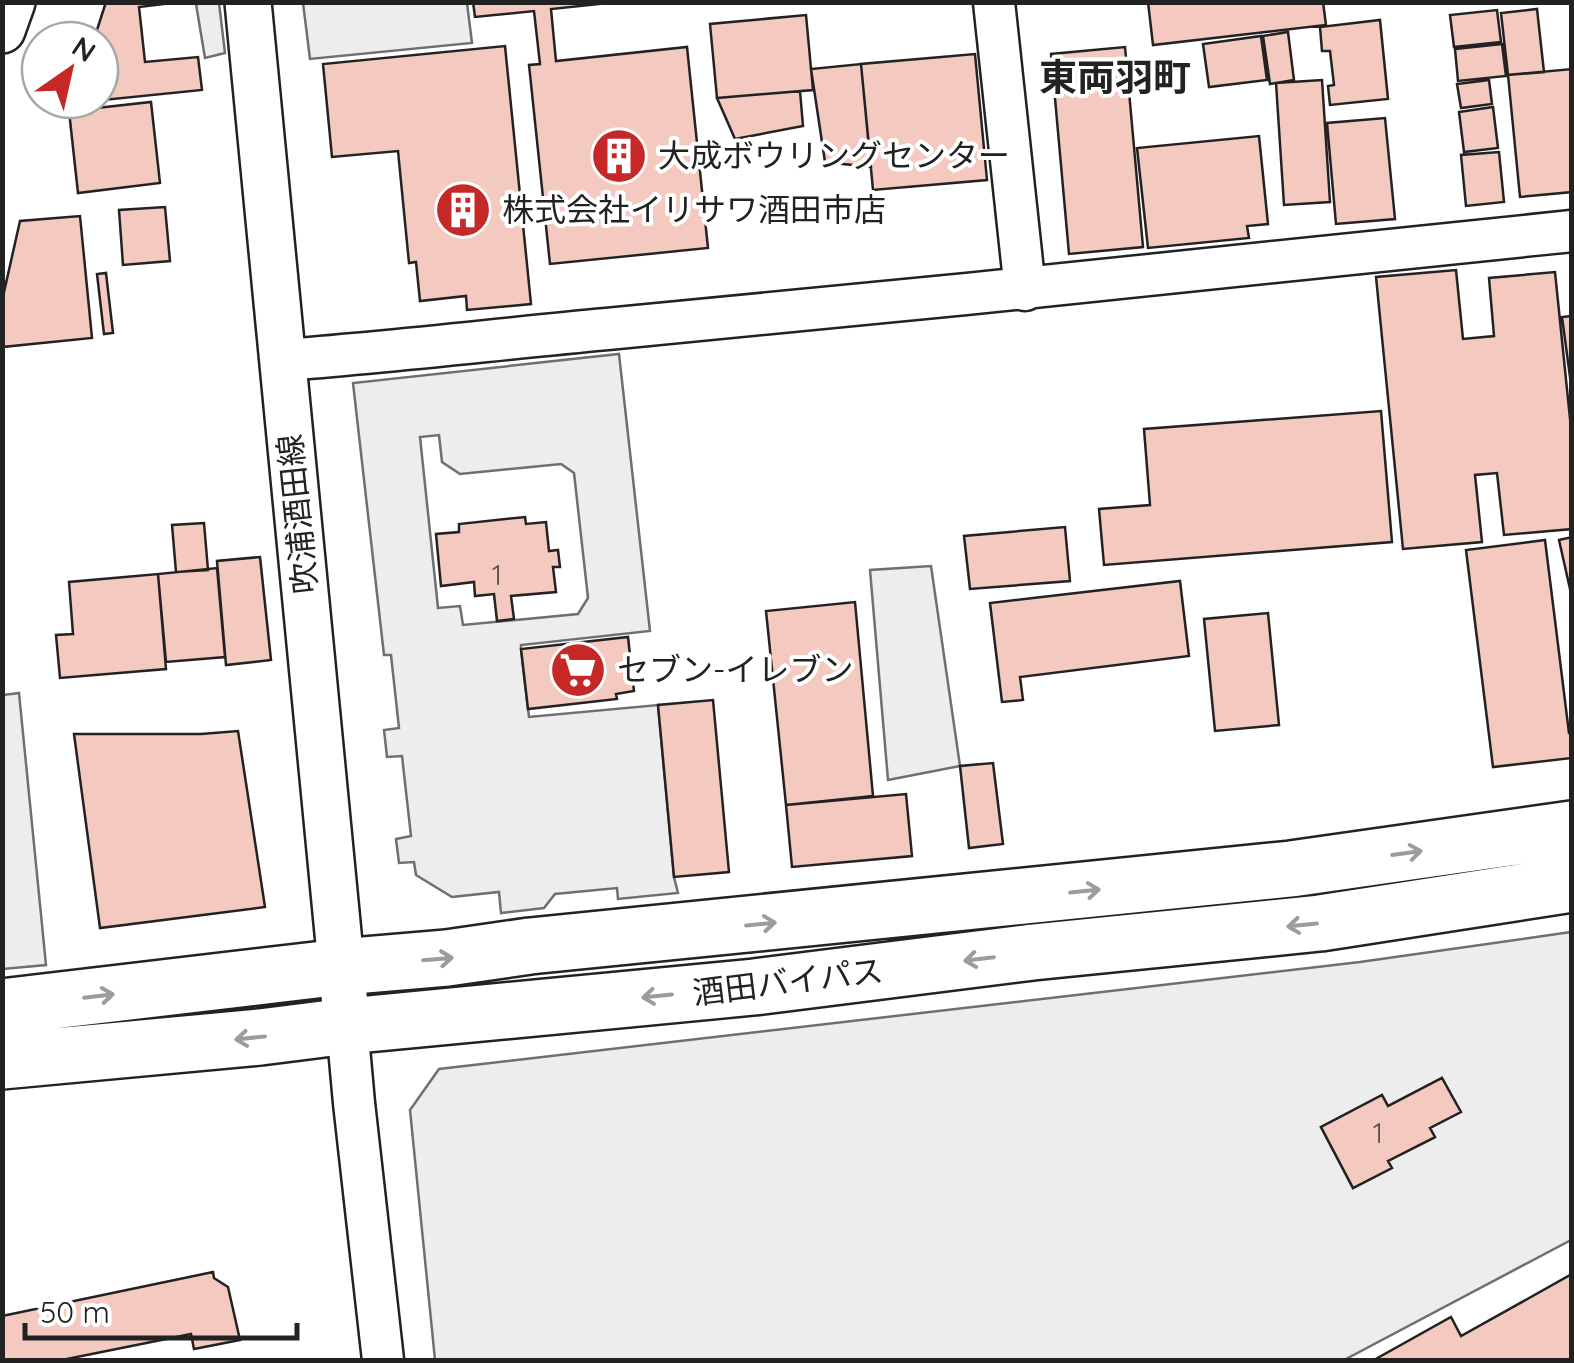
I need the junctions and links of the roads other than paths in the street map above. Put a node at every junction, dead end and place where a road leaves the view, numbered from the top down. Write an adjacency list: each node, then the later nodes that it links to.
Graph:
1 (12, 2): 4 (main road)
2 (248, 2): 7 (main road, 吹浦酒田線)
3 (994, 2): 6 (street)
4 (2, 30)
5 (1572, 231): 6 (street)
6 (1024, 290): 7 (street)
7 (282, 360): 10 (main road, 吹浦酒田線)
8 (1572, 829): 10 (highway, 酒田バイパス, one-way to 8)
9 (1572, 884): 12 (highway, 酒田バイパス, one-way to 12)
10 (341, 967): 11 (highway, 酒田バイパス, one-way to 10); 12 (main road, 吹浦酒田線)
11 (2, 1007)
12 (347, 1026): 13 (highway, 酒田バイパス, one-way to 13); 14 (street)
13 (2, 1061)
14 (383, 1360)

